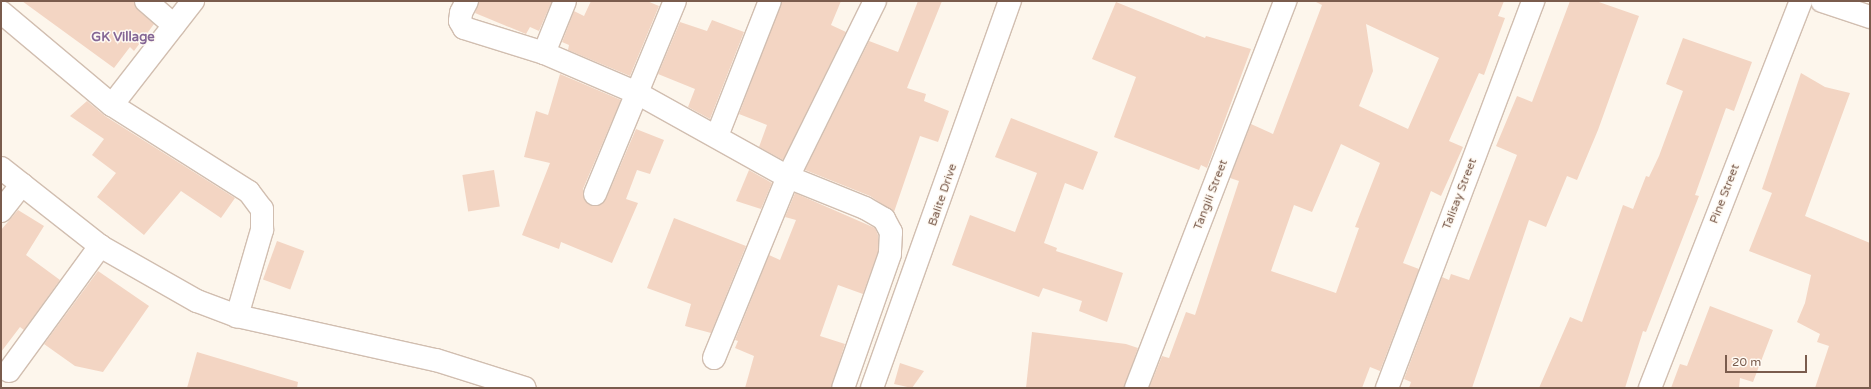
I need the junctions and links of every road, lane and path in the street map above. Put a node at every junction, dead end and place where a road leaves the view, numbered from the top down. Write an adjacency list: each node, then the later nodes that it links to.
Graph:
1 (146, 1): 15 (street)
2 (193, 1): 15 (street)
3 (467, 1): 16 (street)
4 (565, 1): 16 (street)
5 (674, 1): 17 (street)
6 (770, 1): 19 (street)
7 (874, 1): 21 (street)
8 (1010, 1): 31 (street, Balite Drive)
9 (1285, 1): 32 (street, Tangili Street)
10 (1533, 1): 33 (street, Talisay Street)
11 (1801, 1): 34 (street, Pine Street)
12 (1822, 1): 14 (street)
13 (1, 12): 18 (street)
14 (1870, 17)
15 (174, 25): 18 (street)
16 (544, 53): 17 (street)
17 (637, 93): 19 (street); 23 (street)
18 (112, 105): 26 (street)
19 (717, 136): 21 (street)
20 (1, 168): 22 (street)
21 (788, 177): 27 (street); 30 (street)
22 (22, 184): 24 (street); 25 (street)
23 (595, 194)
24 (1, 211)
25 (100, 246): 26 (street); 28 (street)
26 (237, 316): 29 (street)
27 (714, 358)
28 (9, 371)
29 (525, 388)
30 (843, 388)
31 (872, 388)
32 (1136, 388)
33 (1388, 388)
34 (1650, 388)

